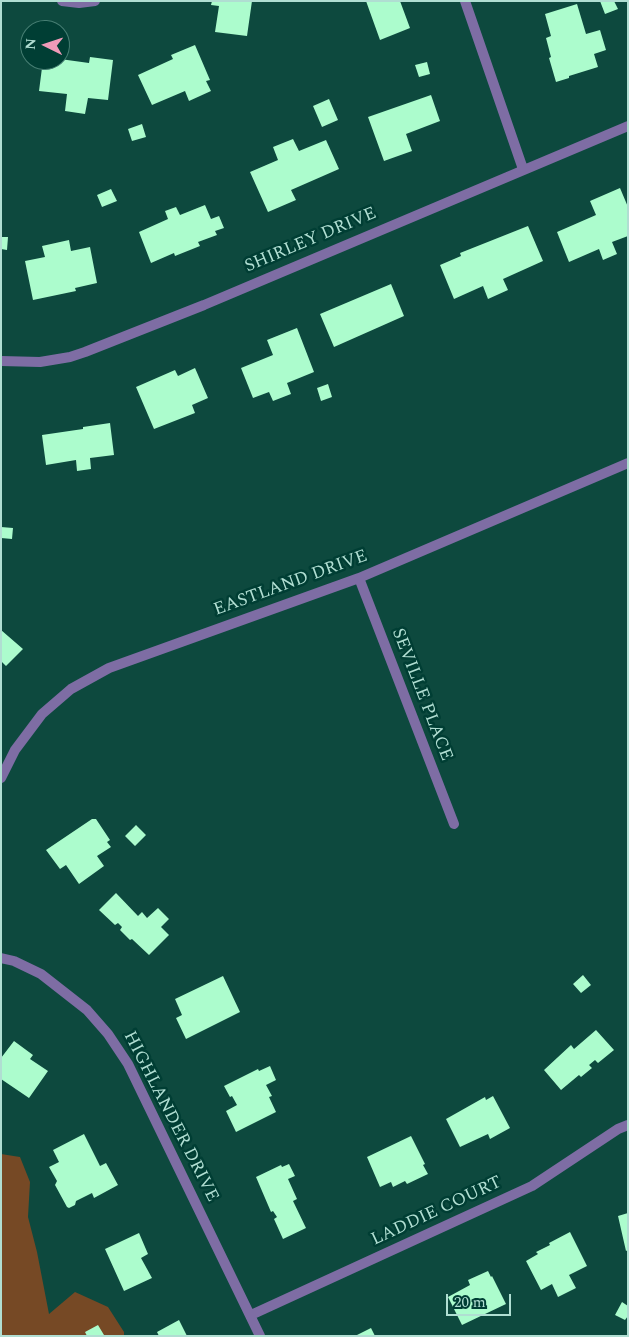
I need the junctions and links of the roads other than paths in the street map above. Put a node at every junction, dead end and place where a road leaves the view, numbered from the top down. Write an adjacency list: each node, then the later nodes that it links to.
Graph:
1 (62, 1): 2 (street)
2 (95, 1)
3 (465, 1): 5 (street)
4 (628, 126): 5 (street, SHIRLEY DRIVE)
5 (523, 169): 6 (street, SHIRLEY DRIVE)
6 (1, 361)
7 (628, 462): 8 (street, EASTLAND DRIVE)
8 (359, 578): 9 (street, EASTLAND DRIVE); 10 (street, SEVILLE PLACE)
9 (1, 778)
10 (454, 824)
11 (1, 958): 13 (street, HIGHLANDER DRIVE)
12 (628, 1126): 13 (street, LADDIE COURT)
13 (251, 1315): 14 (street, HIGHLANDER DRIVE)
14 (260, 1336)

